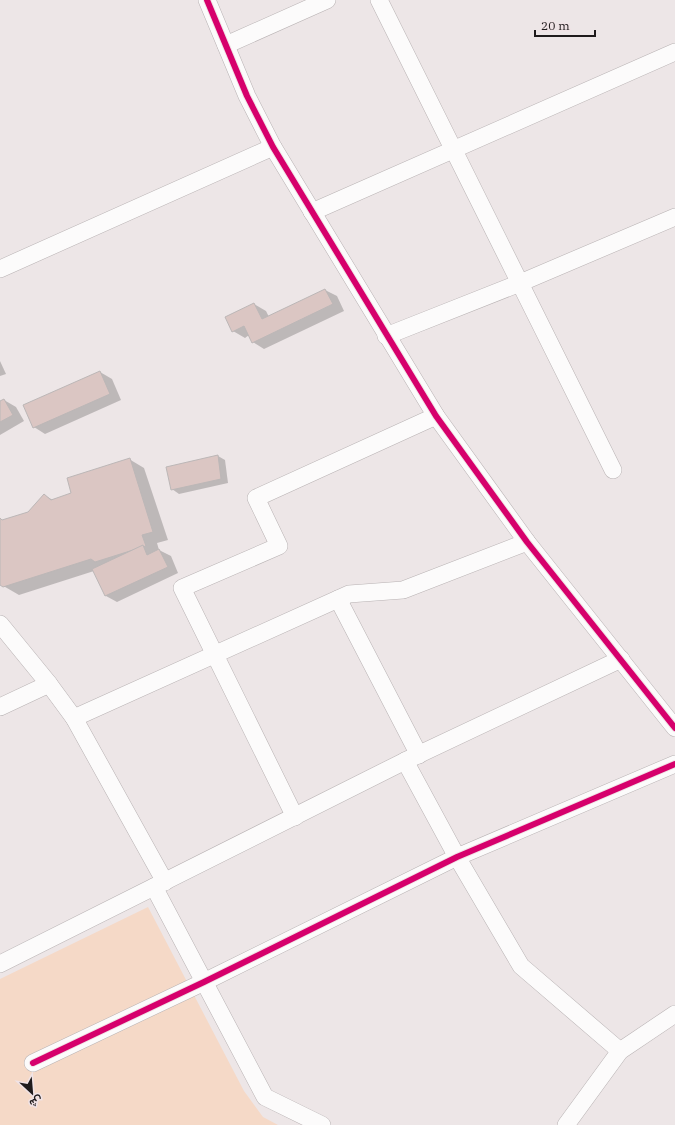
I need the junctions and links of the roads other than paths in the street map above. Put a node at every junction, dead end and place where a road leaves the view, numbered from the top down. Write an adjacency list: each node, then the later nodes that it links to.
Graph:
1 (207, 0): 4 (street)
2 (327, 0): 4 (street)
3 (379, 0): 7 (street)
4 (226, 45): 6 (street)
5 (675, 52): 7 (street)
6 (274, 147): 8 (street); 10 (street)
7 (454, 148): 8 (street); 11 (street)
8 (312, 212): 12 (street)
9 (675, 217): 11 (street)
10 (0, 269)
11 (520, 283): 12 (street); 14 (street)
12 (386, 336): 13 (street)
13 (436, 416): 15 (street); 18 (street)
14 (613, 470)
15 (527, 542): 16 (street); 19 (street)
16 (338, 599): 18 (street); 24 (street)
17 (0, 624): 20 (street)
18 (214, 655): 22 (street); 26 (street)
19 (620, 659): 23 (street); 24 (street)
20 (49, 684): 21 (street); 22 (street)
21 (0, 707)
22 (74, 718): 28 (street)
23 (675, 728)
24 (412, 758): 26 (street); 27 (street)
25 (675, 764): 27 (street)
26 (295, 817): 28 (street)
27 (457, 857): 30 (street); 32 (street)
28 (160, 884): 29 (street); 30 (street)
29 (0, 964)
30 (204, 982): 33 (street); 34 (street)
31 (675, 1014): 32 (street)
32 (620, 1051): 35 (street)
33 (33, 1063)
34 (322, 1125)
35 (566, 1125)

